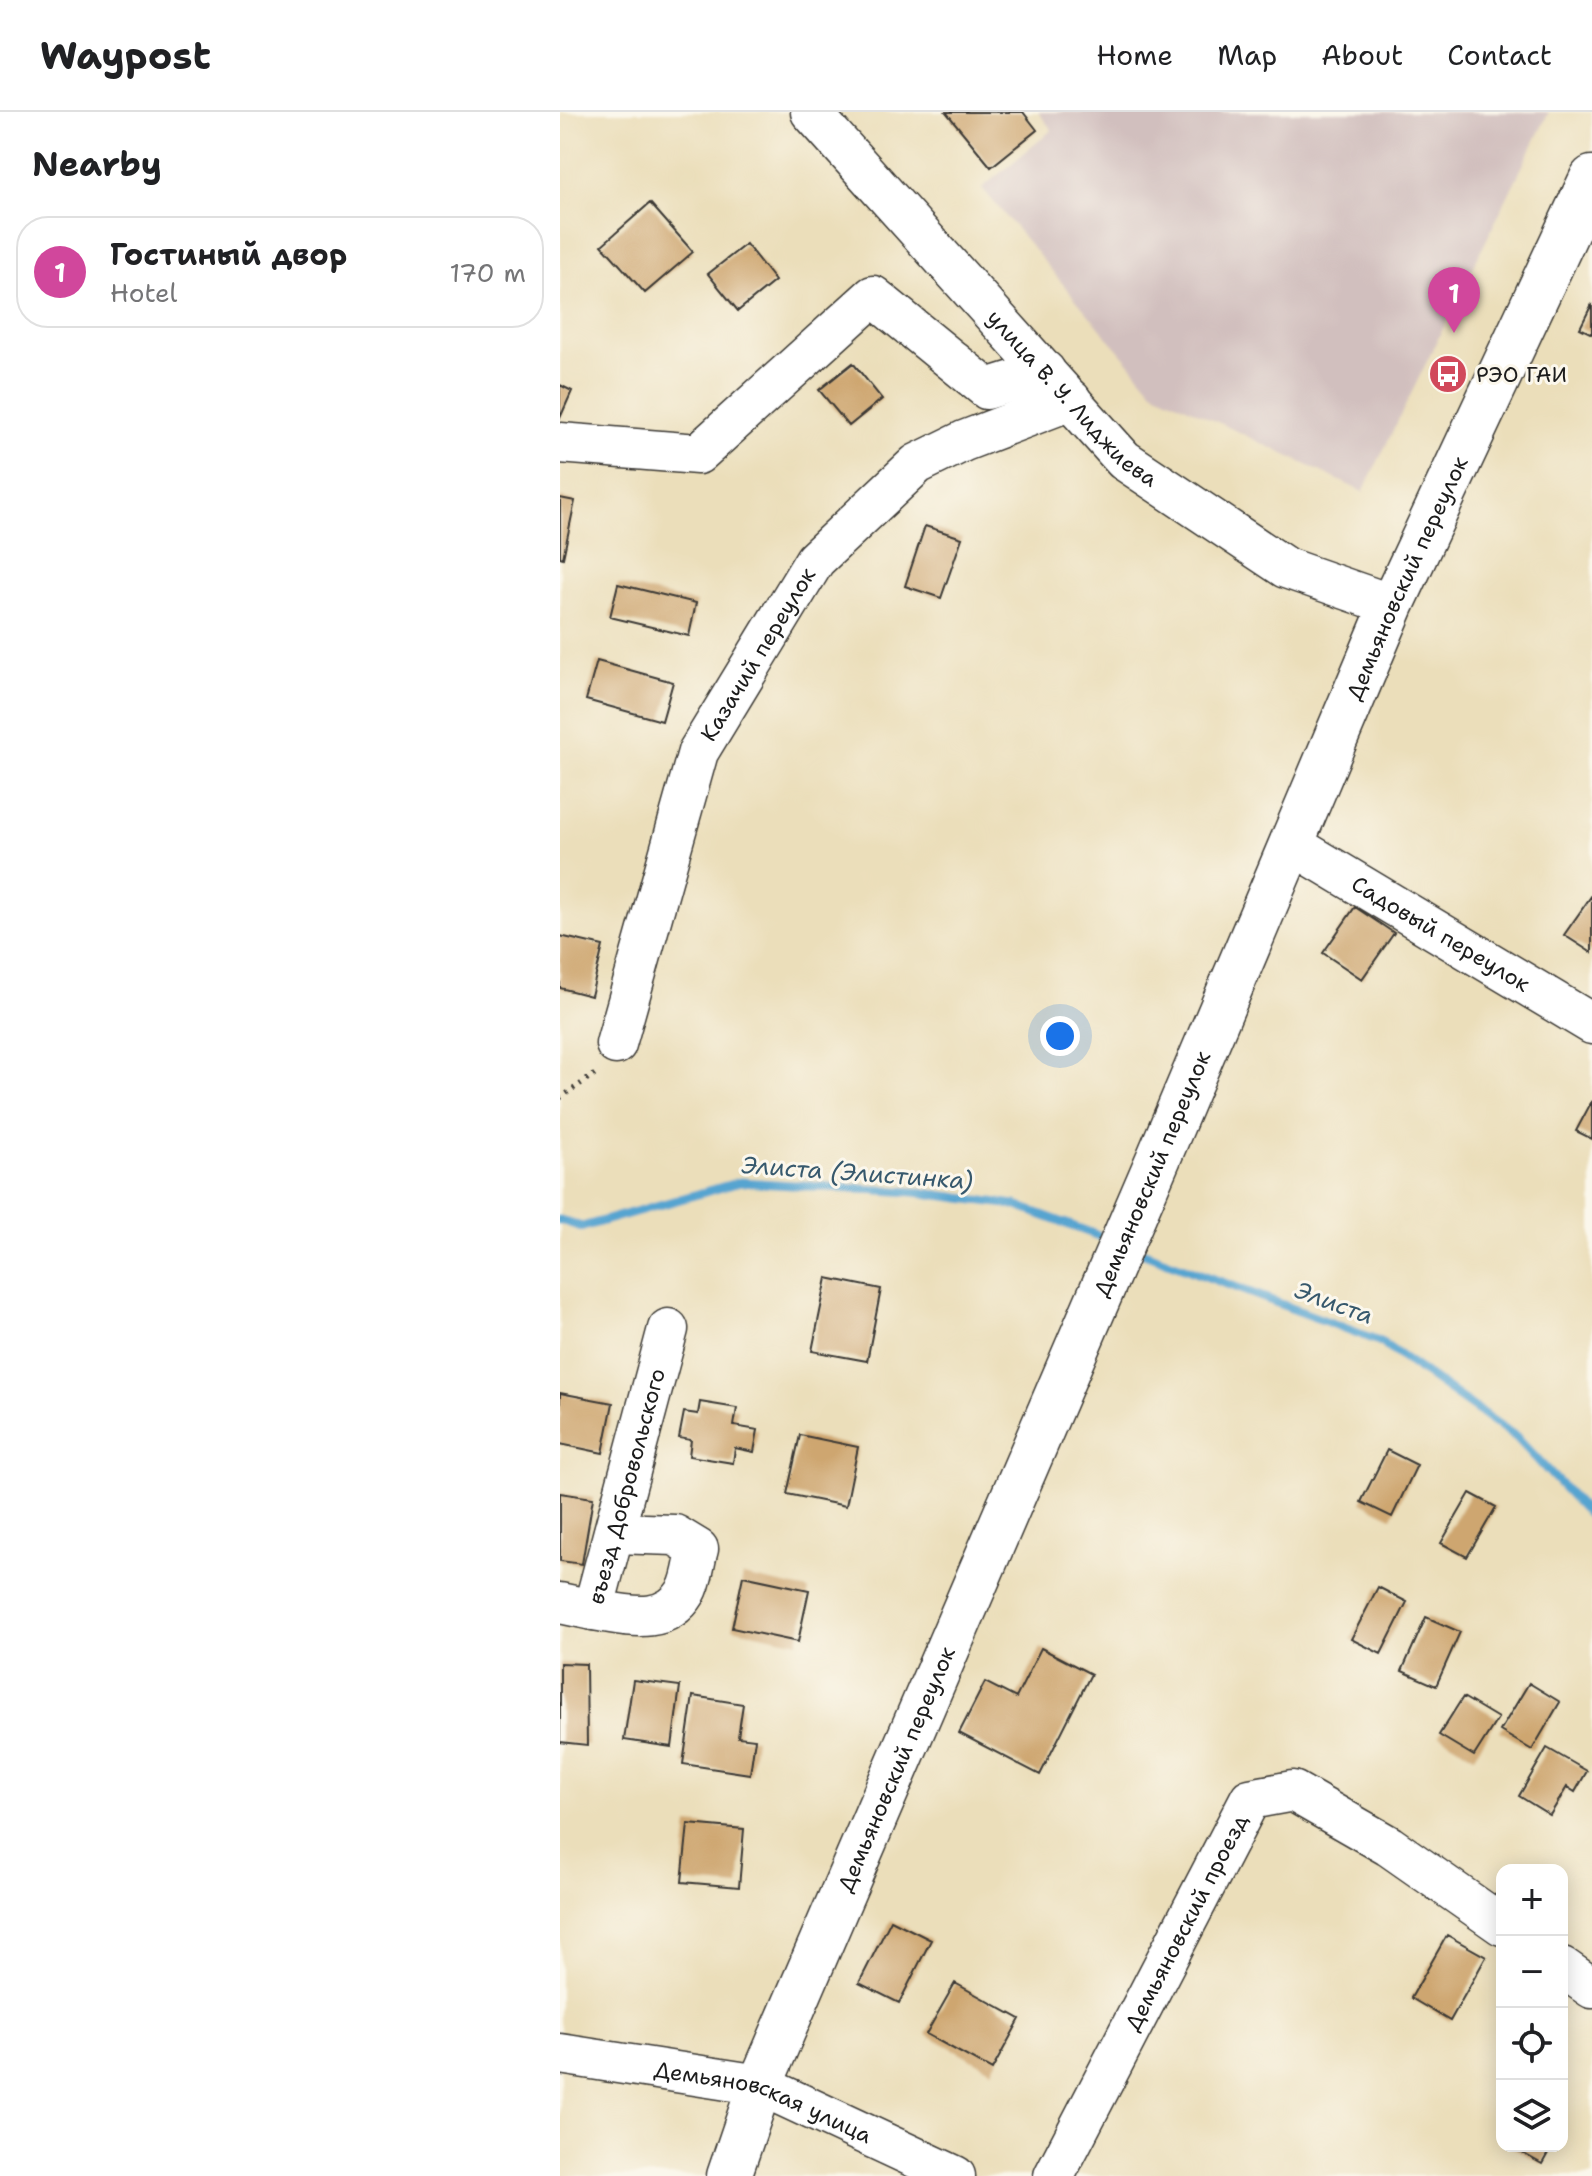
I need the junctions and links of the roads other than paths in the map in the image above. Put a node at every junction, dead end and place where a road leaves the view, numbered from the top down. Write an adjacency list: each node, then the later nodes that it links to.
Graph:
1 (811, 112): 3 (street, улица В. У. Лиджиева)
2 (1592, 178): 5 (main road, Демьяновский переулок)
3 (1058, 385): 4 (street); 5 (street, улица В. У. Лиджиева); 8 (street, Казачий переулок)
4 (560, 443)
5 (1392, 605): 6 (main road, Демьяновский переулок)
6 (1290, 843): 7 (street, Садовый переулок); 16 (main road, Демьяновский переулок)
7 (1592, 1024)
8 (616, 1044)
9 (668, 1329): 10 (street, въезд Добровольского)
10 (614, 1533): 11 (street, въезд Добровольского); 11 (street)
11 (577, 1606)
12 (1496, 1921): 19 (street, Демьяновский проезд)
13 (1568, 1971): 14 (street)
14 (1592, 1988)
15 (560, 2054): 16 (street, Демьяновская улица)
16 (760, 2085): 17 (main road, Демьяновский переулок); 18 (street, Демьяновская улица)
17 (729, 2176)
18 (955, 2176)
19 (1054, 2176)

